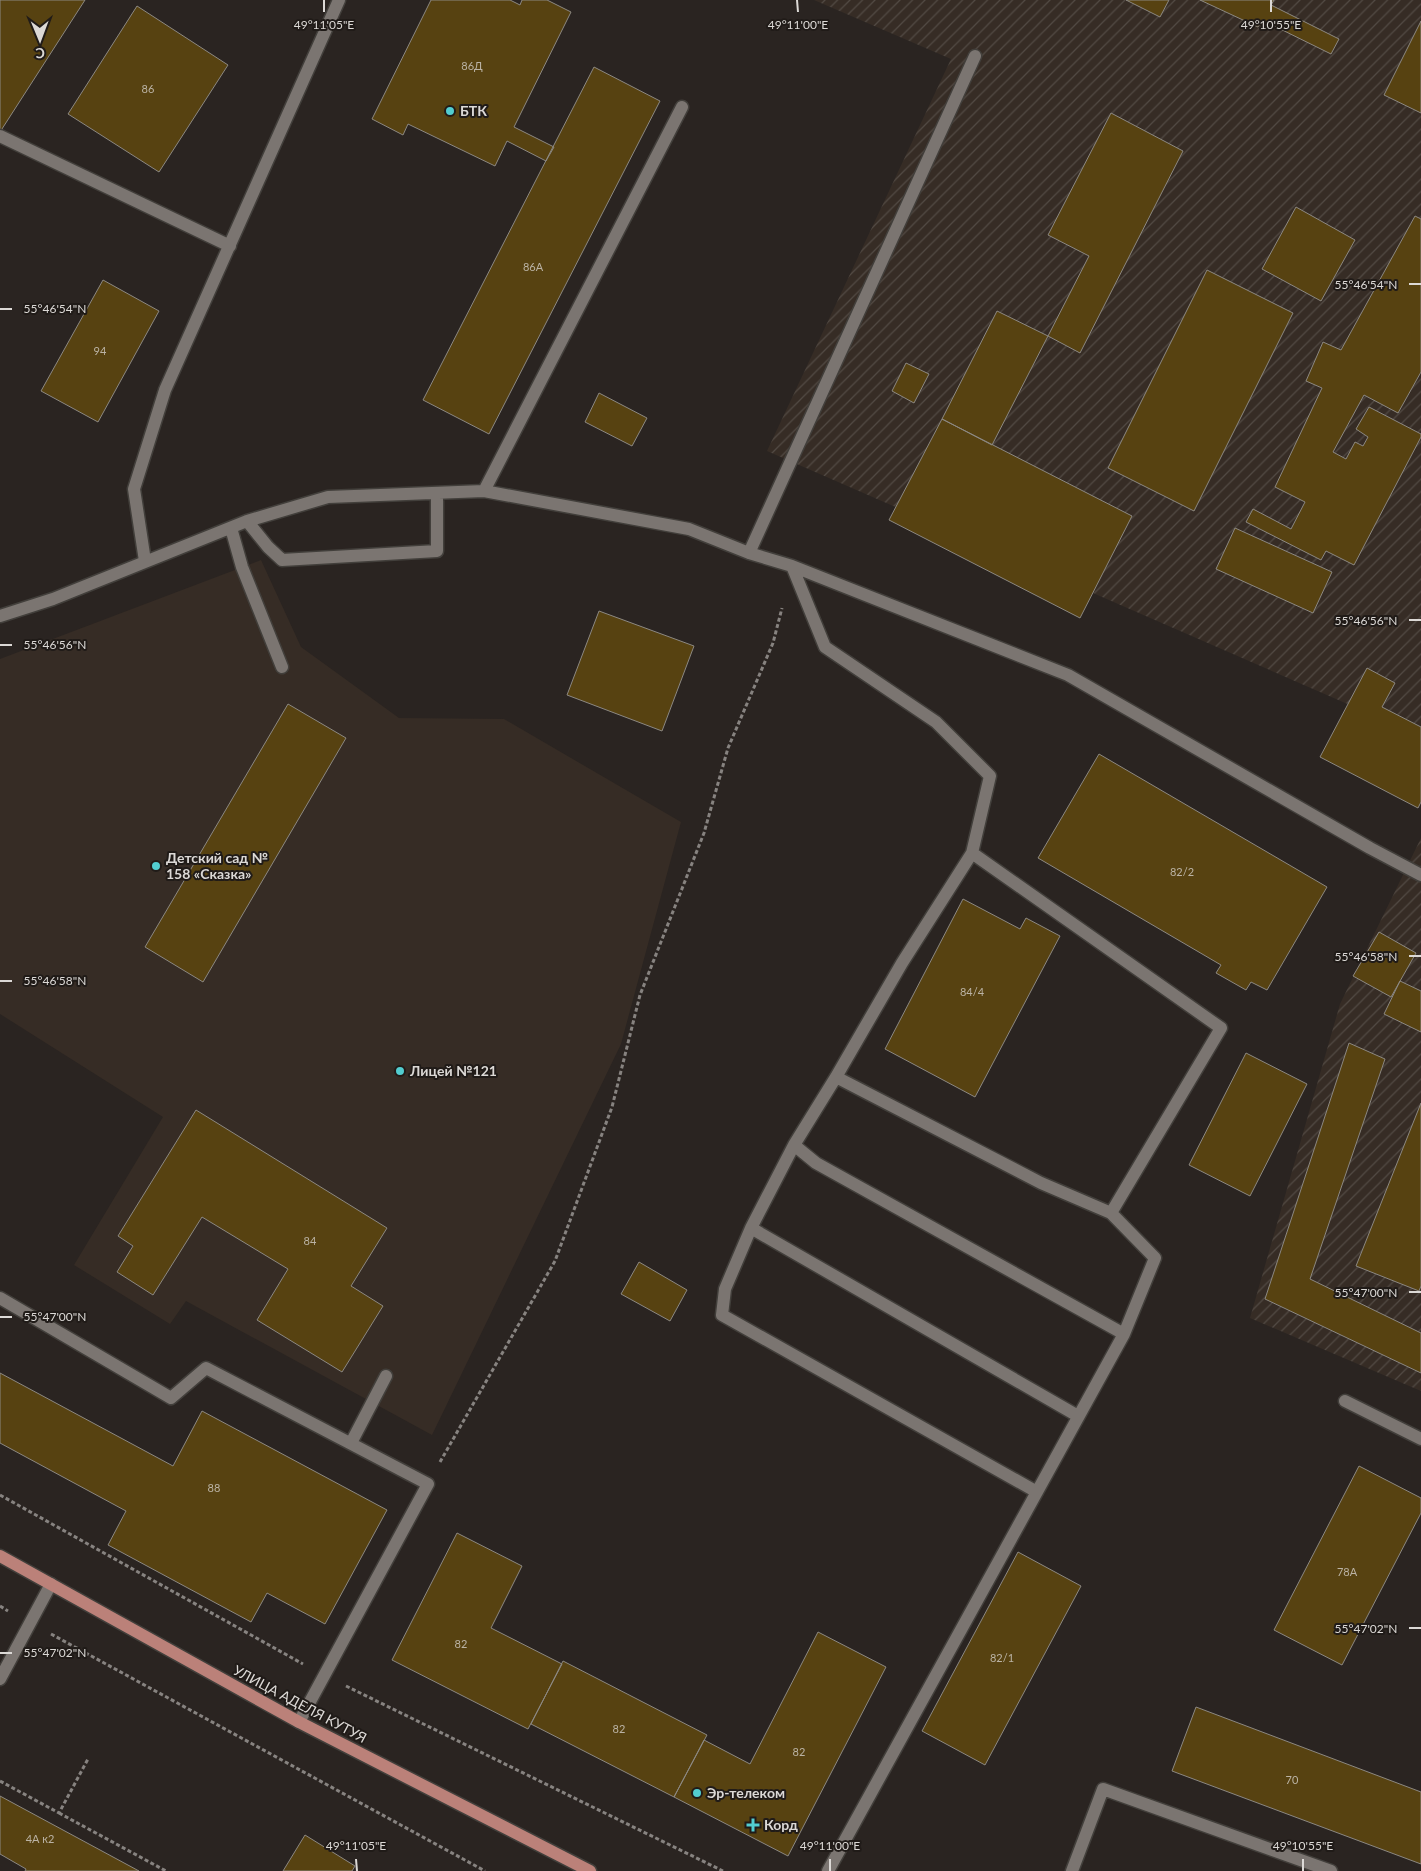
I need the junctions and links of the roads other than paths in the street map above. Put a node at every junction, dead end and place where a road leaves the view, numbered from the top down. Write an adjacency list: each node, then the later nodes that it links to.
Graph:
1 (339, 0): 5 (street)
2 (975, 56): 10 (street)
3 (682, 107): 6 (street)
4 (0, 136): 5 (street)
5 (230, 246): 11 (street)
6 (484, 491): 7 (street); 10 (street)
7 (437, 493): 8 (street); 8 (street)
8 (247, 521): 9 (street)
9 (231, 528): 11 (street); 14 (street)
10 (749, 553): 12 (street)
11 (145, 561): 13 (street)
12 (792, 566): 15 (street); 16 (street)
13 (0, 616)
14 (282, 667)
15 (972, 853): 17 (street); 19 (street)
16 (1421, 875)
17 (836, 1077): 18 (street); 19 (street)
18 (794, 1145): 20 (street); 22 (street)
19 (1111, 1213): 22 (street)
20 (751, 1228): 25 (street); 28 (street)
21 (0, 1298): 27 (street)
22 (1124, 1334): 25 (street)
23 (386, 1376): 27 (street)
24 (1345, 1401): 26 (street)
25 (1078, 1416): 28 (street)
26 (1421, 1439)
27 (351, 1442): 32 (street)
28 (1037, 1492): 34 (street)
29 (0, 1556): 30 (main road, УЛИЦА АДЕЛЯ КУТУЯ)
30 (51, 1584): 31 (street); 32 (main road, УЛИЦА АДЕЛЯ КУТУЯ)
31 (0, 1679)
32 (299, 1722): 33 (main road, УЛИЦА АДЕЛЯ КУТУЯ)
33 (590, 1871)
34 (828, 1871)
35 (1072, 1871): 36 (street)
36 (1331, 1871)

